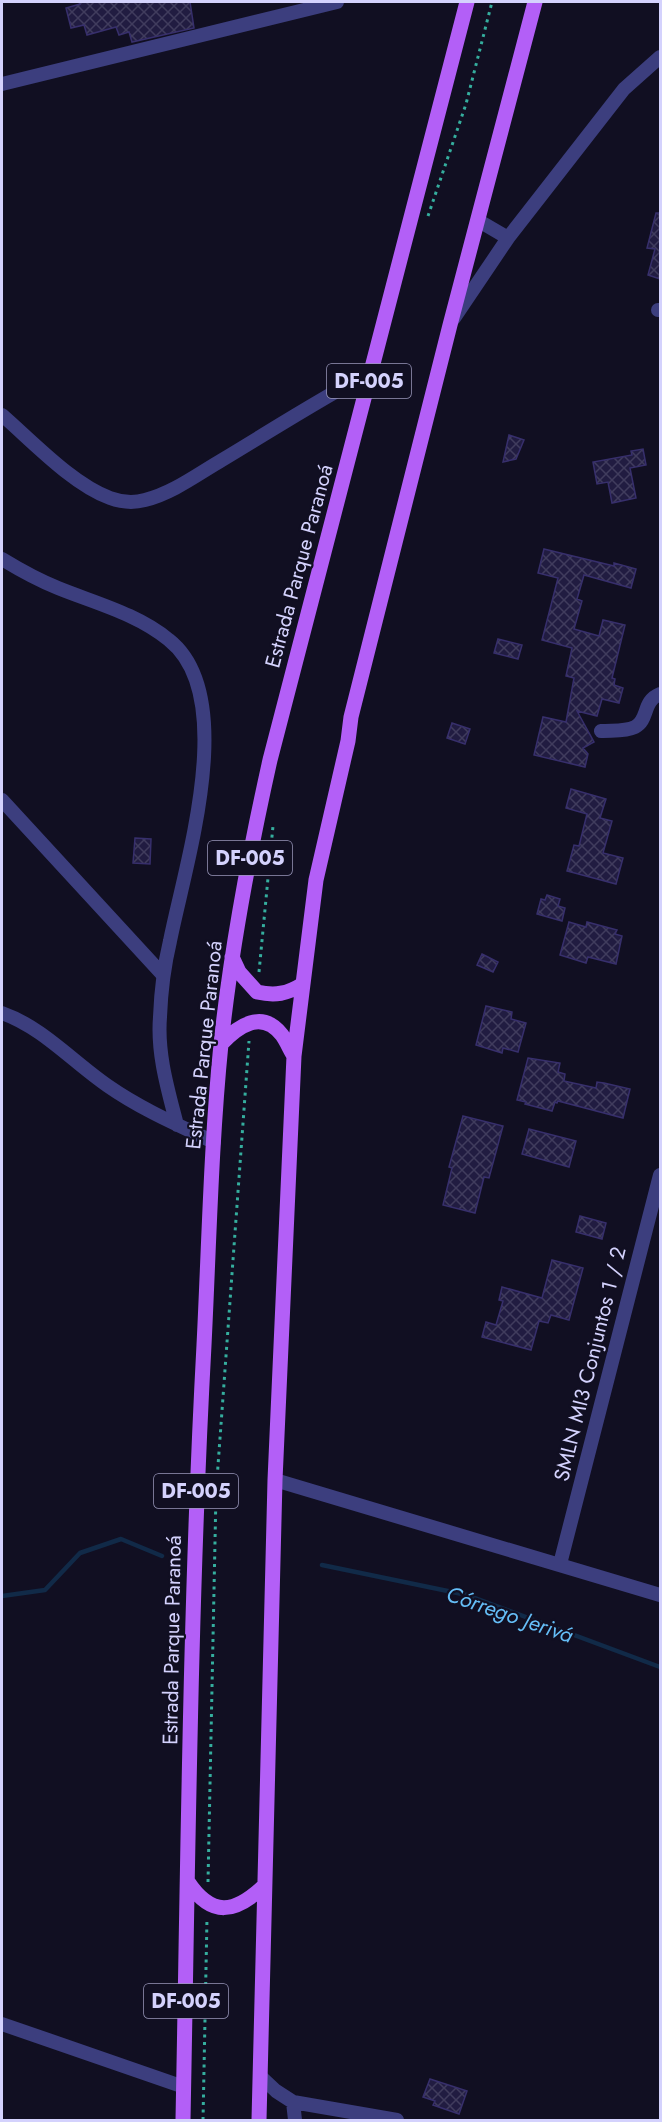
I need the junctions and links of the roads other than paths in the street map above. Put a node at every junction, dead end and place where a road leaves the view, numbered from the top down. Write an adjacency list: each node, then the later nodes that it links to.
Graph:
1 (337, 2): 5 (street)
2 (467, 2): 9 (main road, Estrada Parque Paranoá / DF-005)
3 (535, 2): 6 (main road, DF-005)
4 (660, 57): 7 (street)
5 (2, 84)
6 (479, 221): 7 (street); 8 (main road, DF-005)
7 (508, 238): 8 (street)
8 (450, 325): 17 (main road, DF-005)
9 (371, 372): 10 (street); 15 (main road, Estrada Parque Paranoá / DF-005)
10 (2, 415)
11 (2, 559): 16 (street)
12 (660, 694): 13 (street)
13 (602, 730)
14 (2, 800): 16 (street)
15 (232, 957): 17 (main road); 20 (main road, Estrada Parque Paranoá / DF-005)
16 (163, 975): 22 (street)
17 (303, 984): 21 (main road, DF-005)
18 (2, 1005): 19 (street)
19 (8, 1015): 22 (street)
20 (221, 1044): 21 (main road); 23 (main road, Estrada Parque Paranoá / DF-005)
21 (294, 1056): 25 (main road, DF-005)
22 (177, 1125): 23 (street)
23 (214, 1142): 28 (main road, Estrada Parque Paranoá / DF-005)
24 (660, 1175): 26 (street, SMLN MI3 Conjuntos 1 / 2)
25 (275, 1480): 26 (street); 29 (main road, DF-005)
26 (560, 1564): 27 (street)
27 (660, 1595)
28 (188, 1882): 29 (main road); 32 (main road, Estrada Parque Paranoá / DF-005)
29 (264, 1886): 31 (main road, DF-005)
30 (2, 2024): 32 (street)
31 (260, 2076): 33 (street); 35 (main road, DF-005)
32 (184, 2087): 34 (main road, Estrada Parque Paranoá / DF-005)
33 (293, 2102): 36 (street); 37 (street)
34 (183, 2121)
35 (259, 2121)
36 (295, 2121)
37 (396, 2121)

